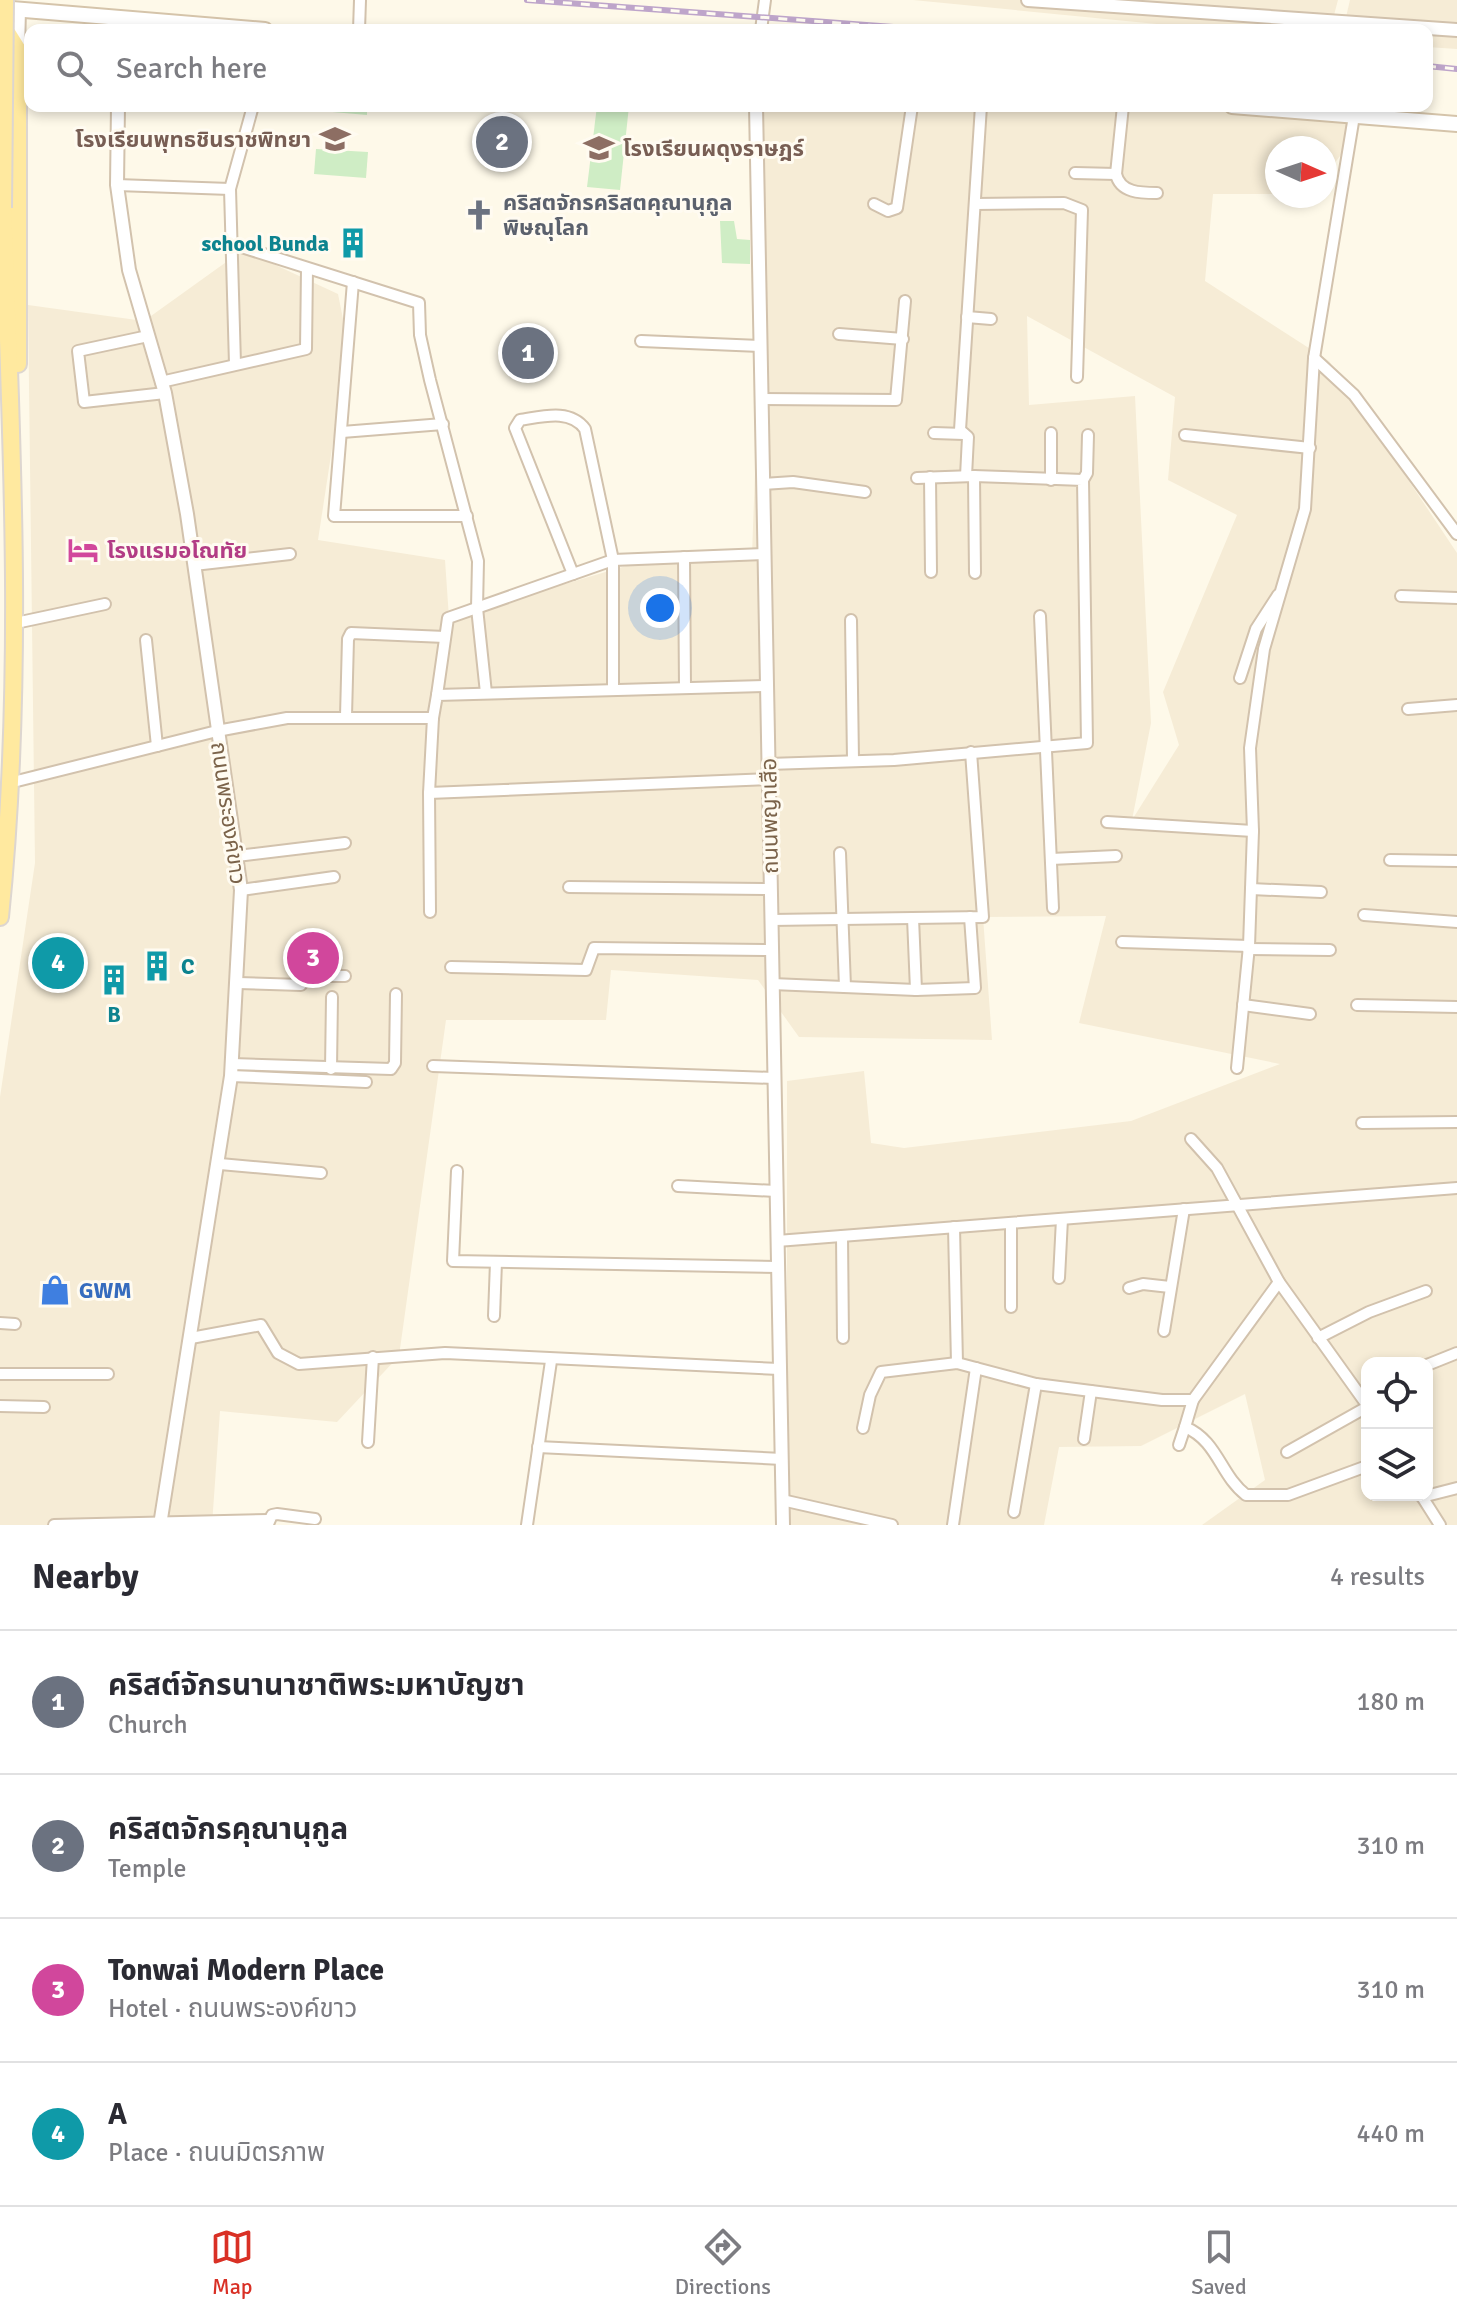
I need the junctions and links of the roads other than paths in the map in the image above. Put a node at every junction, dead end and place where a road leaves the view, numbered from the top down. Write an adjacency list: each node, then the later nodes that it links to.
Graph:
1 (360, 0): 7 (street)
2 (765, 0): 8 (street)
3 (1028, 0): 9 (street)
4 (12, 4): 5 (main road); 6 (main road); 13 (street); 54 (main road, bridge)
5 (0, 8)
6 (118, 24)
7 (359, 24)
8 (762, 24)
9 (1371, 24)
10 (1433, 28): 11 (street)
11 (1457, 30)
12 (0, 34): 13 (main road)
13 (18, 50): 54 (main road)
14 (118, 112): 25 (street, ถนนพระองค์ขาว)
15 (251, 112): 26 (street)
16 (756, 112): 40 (street, ถนนพญาเสือ)
17 (911, 112): 28 (street)
18 (981, 112): 29 (street)
19 (1122, 112): 24 (street)
20 (1305, 112): 21 (main road)
21 (1354, 116): 22 (main road); 41 (street)
22 (1457, 124)
23 (1075, 173): 24 (street)
24 (1116, 174): 27 (street)
25 (117, 185): 26 (street); 37 (street, ถนนพระองค์ขาว)
26 (230, 189): 30 (street)
27 (1157, 193)
28 (874, 204)
29 (975, 204): 34 (street); 43 (street)
30 (232, 244): 31 (street); 42 (street)
31 (307, 269): 32 (street); 42 (street)
32 (353, 282): 46 (street); 47 (street)
33 (905, 301): 38 (street)
34 (967, 317): 35 (street); 50 (street)
35 (991, 319)
36 (839, 334): 38 (street)
37 (148, 336): 44 (street, ถนนพระองค์ขาว); 44 (street)
38 (903, 339): 45 (street)
39 (641, 341): 40 (street)
40 (760, 346): 45 (street, ถนนพญาเสือ)
41 (1314, 358): 53 (street); 63 (street)
42 (235, 364): 44 (street)
43 (1077, 377)
44 (163, 388): 68 (street, ถนนพระองค์ขาว)
45 (761, 399): 60 (street, ถนนพญาเสือ)
46 (443, 424): 47 (street); 62 (street)
47 (342, 432): 62 (street)
48 (934, 433): 50 (street)
49 (1051, 433): 58 (street)
50 (964, 434): 55 (street)
51 (1088, 435): 59 (street)
52 (1185, 435): 53 (street)
53 (1310, 448): 72 (street)
54 (13, 457): 79 (main road)
55 (970, 476): 56 (street); 58 (street); 70 (street)
56 (930, 477): 57 (street); 69 (street)
57 (917, 478)
58 (1051, 480): 59 (street)
59 (1083, 480): 94 (street)
60 (763, 484): 61 (street); 65 (street, ถนนพญาเสือ)
61 (865, 492)
62 (467, 516): 76 (street)
63 (1457, 534)
64 (290, 554): 68 (street)
65 (764, 554): 66 (street); 83 (street, ถนนพญาเสือ)
66 (684, 557): 67 (street); 84 (street)
67 (613, 560): 71 (street); 71 (street); 85 (street)
68 (194, 565): 92 (street, ถนนพระองค์ขาว)
69 (931, 572)
70 (975, 573)
71 (573, 574): 76 (street)
72 (1280, 594): 82 (street); 102 (street)
73 (1401, 596): 74 (street)
74 (1457, 598)
75 (105, 604): 79 (street)
76 (477, 608): 80 (street); 86 (street)
77 (1040, 616): 94 (street)
78 (851, 620): 96 (street)
79 (11, 624): 99 (main road)
80 (445, 637): 87 (street); 90 (street)
81 (146, 640): 93 (street)
82 (1240, 678)
83 (766, 686): 84 (street); 97 (street, ถนนพญาเสือ)
84 (685, 688): 85 (street)
85 (613, 690): 86 (street)
86 (486, 693): 87 (street)
87 (437, 695): 91 (street)
88 (1457, 705): 89 (street)
89 (1408, 709)
90 (346, 716): 91 (street); 92 (street)
91 (433, 718): 100 (street)
92 (217, 731): 93 (street); 105 (street, ถนนพระองค์ขาว)
93 (157, 746): 99 (street)
94 (1045, 746): 95 (street); 107 (street)
95 (971, 752): 96 (street); 120 (street)
96 (853, 760): 97 (street)
97 (768, 764): 98 (street, ถนนพญาเสือ)
98 (768, 779): 100 (street); 112 (street, ถนนพญาเสือ)
99 (9, 783): 119 (main road)
100 (429, 793): 117 (street)
101 (1107, 822): 102 (street)
102 (1253, 831): 113 (street)
103 (345, 843): 105 (street)
104 (840, 853): 122 (street)
105 (237, 856): 114 (street, ถนนพระองค์ขาว)
106 (1116, 856): 107 (street)
107 (1051, 859): 116 (street)
108 (1390, 860): 109 (street)
109 (1457, 861)
110 (334, 877): 114 (street)
111 (569, 887): 112 (street)
112 (770, 889): 123 (street, ถนนพญาเสือ)
113 (1251, 889): 115 (street); 126 (street)
114 (241, 890): 131 (street, ถนนพระองค์ขาว)
115 (1321, 892)
116 (1053, 908)
117 (430, 912)
118 (1364, 915): 124 (street)
119 (0, 917)
120 (970, 917): 121 (street); 134 (street)
121 (913, 918): 122 (street); 134 (street)
122 (842, 919): 123 (street); 133 (street)
123 (771, 920): 127 (street, ถนนพญาเสือ)
124 (1457, 922)
125 (1122, 942): 126 (street)
126 (1248, 947): 128 (street); 137 (street)
127 (771, 950): 129 (street); 132 (street, ถนนพญาเสือ)
128 (1330, 950)
129 (451, 967)
130 (345, 976): 131 (street)
131 (238, 983): 144 (street, ถนนพระองค์ขาว)
132 (772, 984): 133 (street); 145 (street, ถนนพญาเสือ)
133 (845, 987): 134 (street)
134 (916, 990)
135 (396, 994): 143 (street)
136 (332, 997): 143 (street)
137 (1243, 1005): 140 (street); 142 (street)
138 (1357, 1005): 139 (street)
139 (1457, 1007)
140 (1310, 1014)
141 (433, 1066): 145 (street)
142 (1237, 1068)
143 (331, 1069): 144 (street)
144 (232, 1070): 146 (street); 150 (street, ถนนพระองค์ขาว)
145 (774, 1078): 155 (street, ถนนพญาเสือ)
146 (366, 1082)
147 (1457, 1122): 148 (street)
148 (1362, 1123)
149 (1191, 1139): 156 (street)
150 (220, 1164): 152 (street); 175 (street, ถนนพระองค์ขาว)
151 (457, 1171): 163 (street)
152 (321, 1173)
153 (678, 1186): 155 (street)
154 (1457, 1188): 156 (street)
155 (776, 1191): 162 (street, ถนนพญาเสือ)
156 (1235, 1205): 157 (street); 166 (street)
157 (1184, 1209): 158 (street); 167 (street)
158 (1062, 1219): 159 (street); 165 (street)
159 (1011, 1223): 160 (street); 170 (street)
160 (954, 1227): 161 (street); 181 (street)
161 (842, 1236): 162 (street); 176 (street)
162 (777, 1241): 164 (street, ถนนพญาเสือ)
163 (496, 1262): 164 (street); 171 (street)
164 (777, 1267): 184 (street, ถนนพญาเสือ)
165 (1059, 1278)
166 (1279, 1282): 177 (street); 190 (street)
167 (1170, 1287): 168 (street); 174 (street)
168 (1129, 1288)
169 (1426, 1291): 177 (street)
170 (1011, 1307)
171 (494, 1316)
172 (0, 1323): 173 (street)
173 (15, 1324)
174 (1164, 1331)
175 (191, 1338): 179 (street); 210 (street, ถนนพระองค์ขาว)
176 (843, 1338)
177 (1318, 1338): 188 (street)
178 (1457, 1353): 182 (street)
179 (373, 1357): 180 (street); 197 (street)
180 (551, 1361): 184 (street); 199 (street)
181 (957, 1363): 183 (street); 195 (street)
182 (1433, 1363)
183 (976, 1368): 187 (street); 215 (street)
184 (779, 1369): 201 (street, ถนนพญาเสือ)
185 (0, 1374): 186 (street)
186 (108, 1374)
187 (1036, 1384): 189 (street); 207 (street)
188 (1361, 1389)
189 (1091, 1391): 190 (street); 196 (street)
190 (1193, 1400): 194 (street)
191 (0, 1406): 192 (street)
192 (44, 1407)
193 (1361, 1409): 200 (street)
194 (1185, 1427): 198 (street); 202 (street)
195 (863, 1428)
196 (1084, 1439)
197 (368, 1442)
198 (1179, 1445)
199 (538, 1447): 201 (street); 212 (street)
200 (1287, 1452)
201 (782, 1459): 205 (street, ถนนพญาเสือ)
202 (1361, 1468)
203 (1457, 1488): 204 (street)
204 (1433, 1493)
205 (782, 1500): 213 (street, ถนนพญาเสือ); 214 (street)
206 (1425, 1501): 216 (street)
207 (1014, 1512)
208 (315, 1519): 209 (street)
209 (268, 1522): 210 (street)
210 (160, 1524): 211 (street)
211 (54, 1525)
212 (527, 1525)
213 (783, 1525)
214 (892, 1525)
215 (953, 1525)
216 (1440, 1525)

